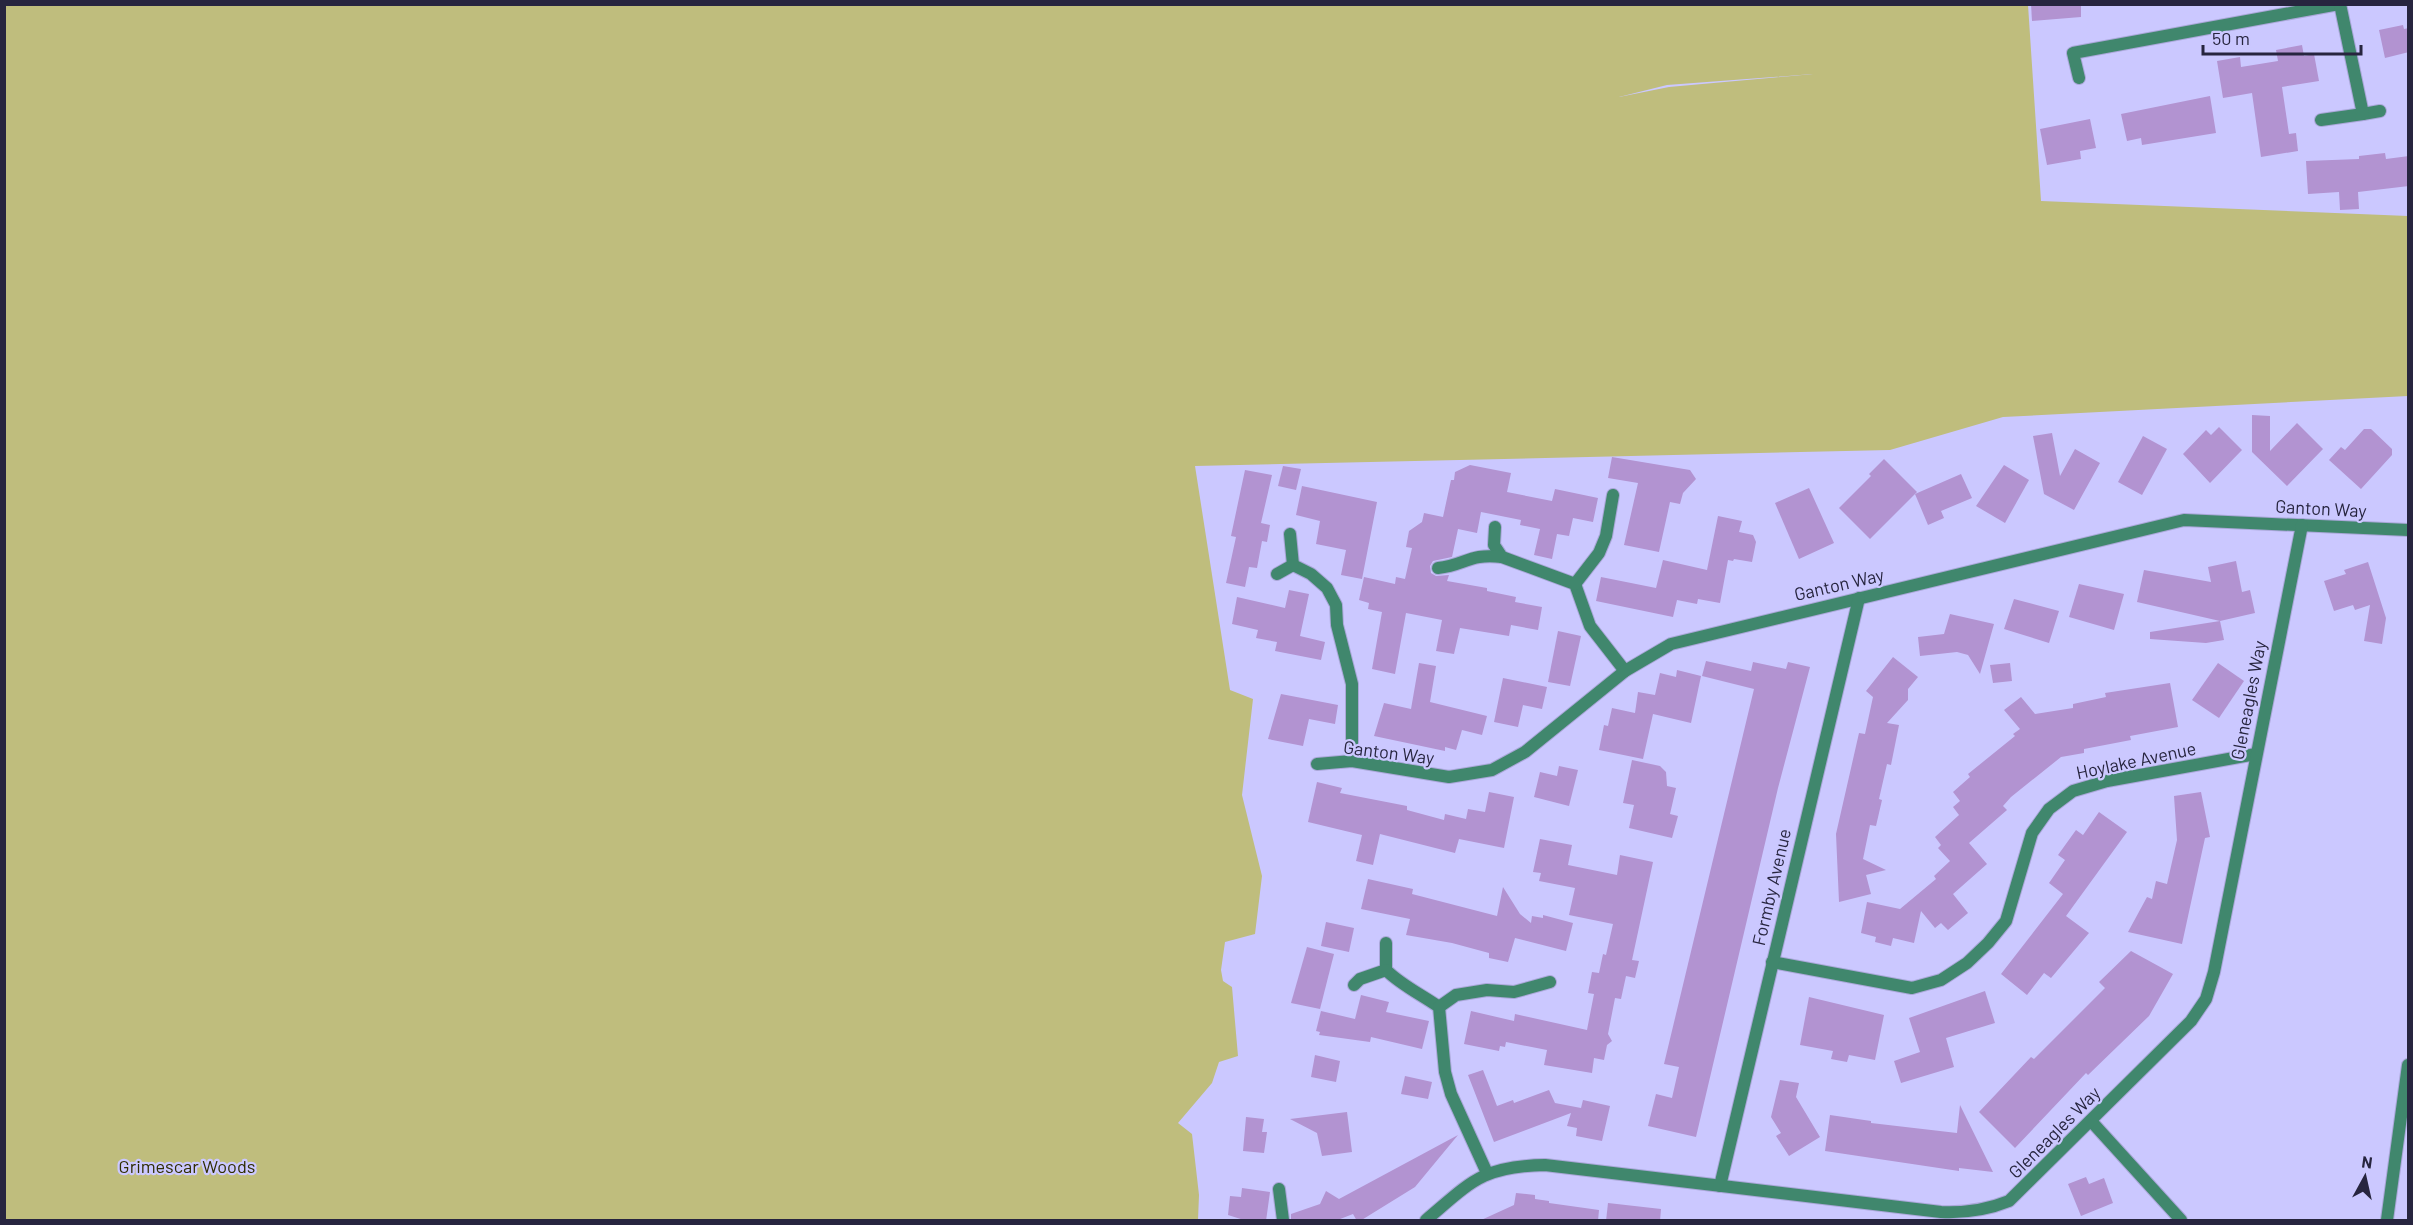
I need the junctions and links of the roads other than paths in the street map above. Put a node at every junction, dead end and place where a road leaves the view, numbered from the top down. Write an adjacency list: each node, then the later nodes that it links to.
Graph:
1 (2339, 4): 2 (street); 4 (street)
2 (2079, 78)
3 (2380, 111): 4 (street)
4 (2363, 114): 5 (street)
5 (2321, 120)
6 (1614, 495): 15 (street)
7 (2302, 525): 9 (street, Ganton Way); 16 (street, Ganton Way); 18 (street, Gleneagles Way)
8 (1496, 527): 11 (street)
9 (2409, 530)
10 (1290, 534): 12 (street)
11 (1502, 557): 13 (street); 15 (street)
12 (1293, 565): 14 (street); 19 (street)
13 (1438, 568)
14 (1277, 574)
15 (1575, 585): 17 (street)
16 (1858, 598): 17 (street, Ganton Way); 22 (street, Formby Avenue)
17 (1625, 671): 19 (street, Ganton Way)
18 (2256, 754): 22 (street, Hoylake Avenue); 28 (street, Gleneagles Way)
19 (1352, 761): 20 (street, Ganton Way)
20 (1317, 764)
21 (1386, 944): 23 (street)
22 (1772, 962): 30 (street, Formby Avenue)
23 (1386, 970): 25 (street); 26 (street)
24 (1550, 982): 26 (street)
25 (1354, 985)
26 (1439, 1007): 29 (street)
27 (2409, 1065): 36 (street)
28 (2091, 1120): 32 (street, Gleneagles Way); 35 (street)
29 (1486, 1173): 30 (street, Gleneagles Way); 34 (street, Gleneagles Way)
30 (1720, 1186): 32 (street, Gleneagles Way)
31 (1280, 1189): 33 (street)
32 (1958, 1217)
33 (1283, 1221)
34 (1426, 1221)
35 (2181, 1221)
36 (2387, 1221)

